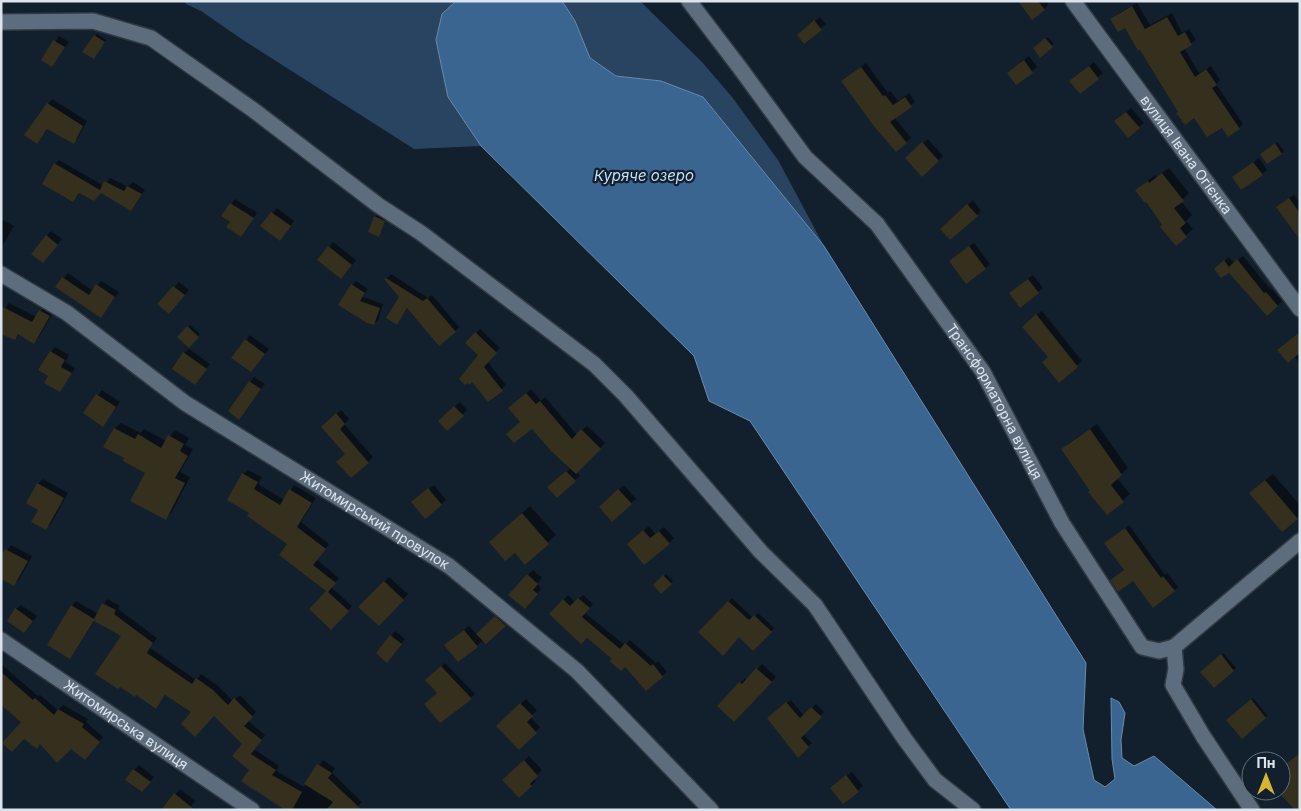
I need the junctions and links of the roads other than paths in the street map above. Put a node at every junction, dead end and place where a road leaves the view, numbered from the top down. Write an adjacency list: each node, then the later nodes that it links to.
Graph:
1 (688, 1): 8 (street, Трансформаторна вулиця)
2 (1073, 1): 5 (street, вулиця Івана Огієнка)
3 (1, 22): 11 (street)
4 (1, 274): 10 (street, Житомирський провулок)
5 (1300, 309)
6 (1300, 541): 8 (street)
7 (1, 640): 9 (street, Житомирська вулиця)
8 (1174, 647): 12 (street)
9 (252, 810)
10 (711, 810)
11 (973, 810)
12 (1252, 810)

